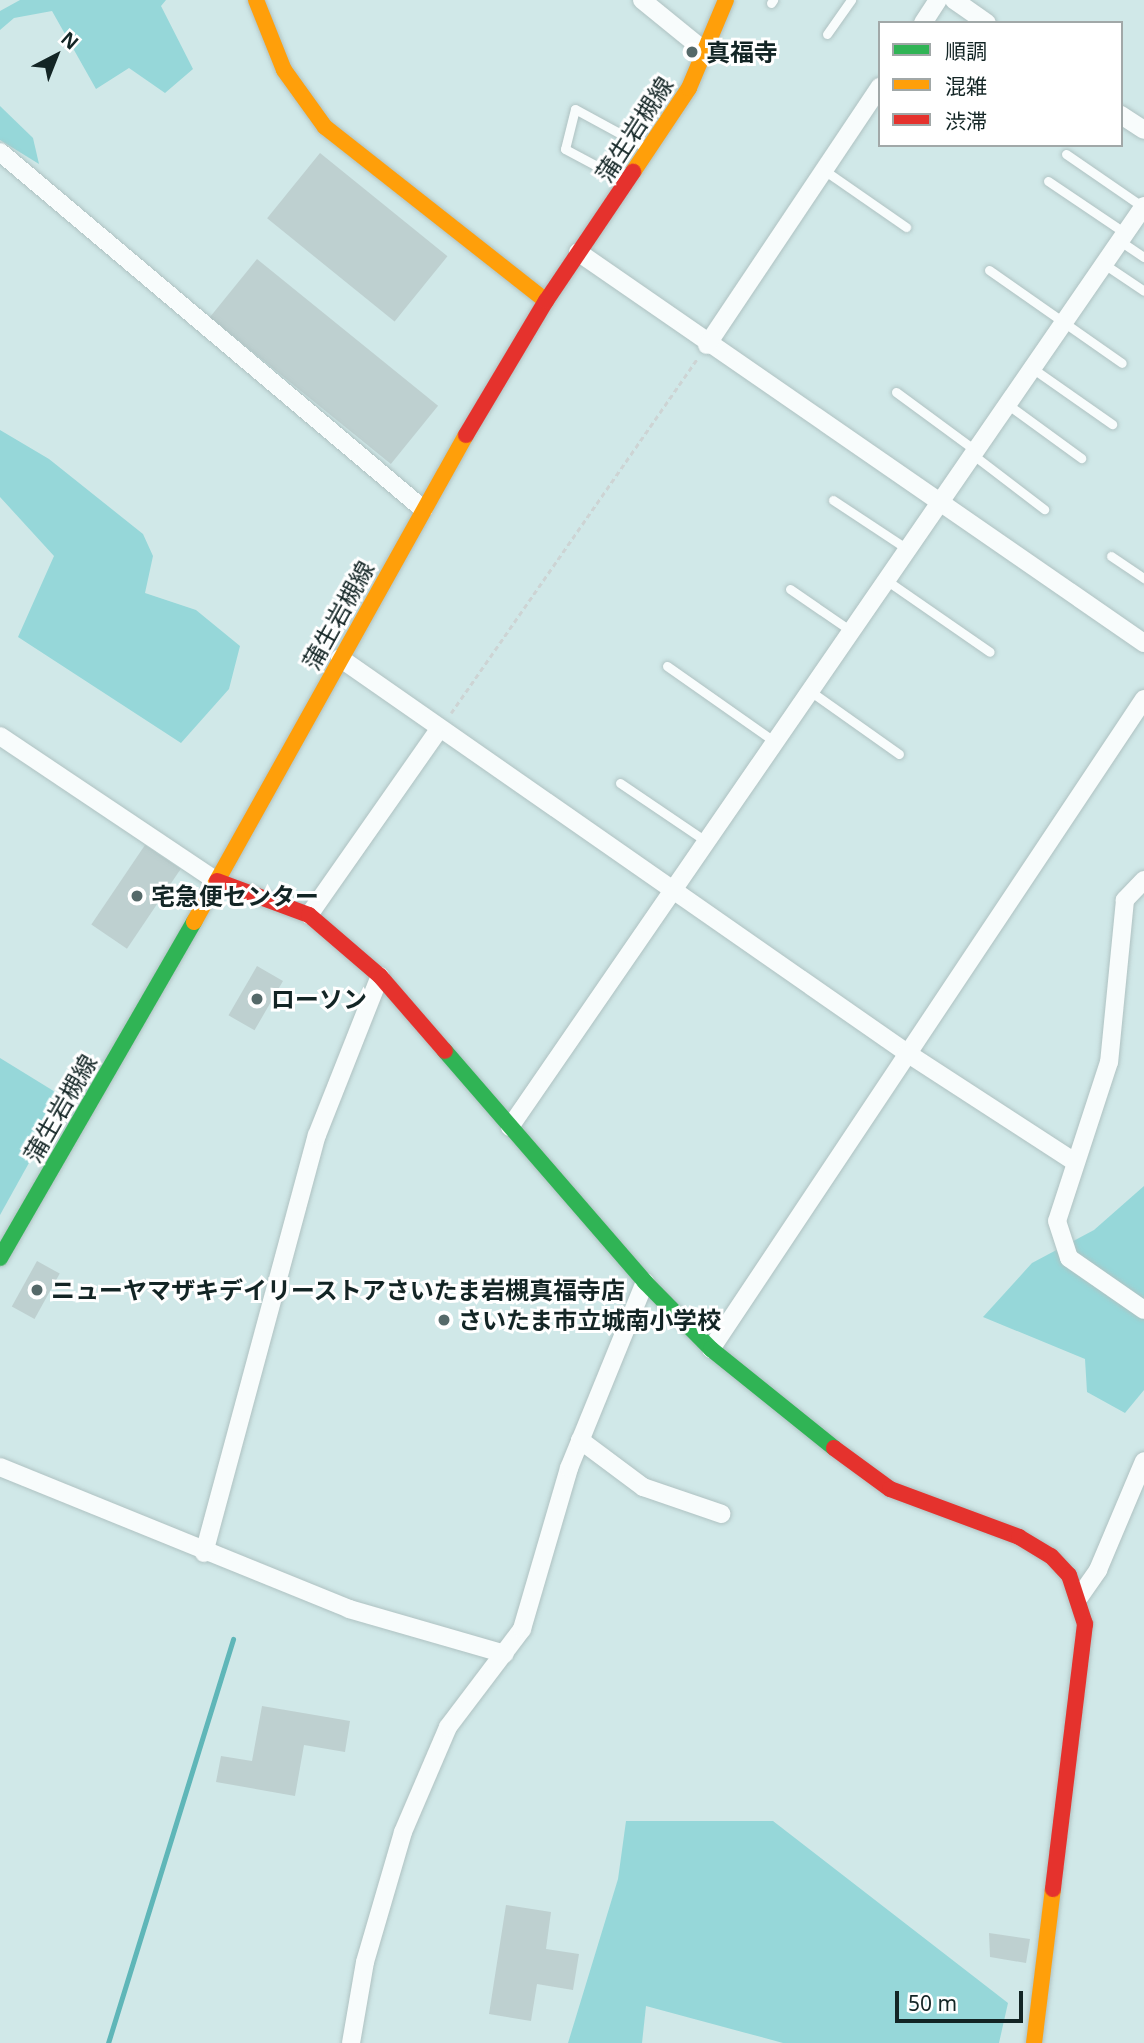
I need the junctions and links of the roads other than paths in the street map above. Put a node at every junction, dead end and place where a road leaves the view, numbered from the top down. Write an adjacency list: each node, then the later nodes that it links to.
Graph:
1 (256, 0): 28 (street)
2 (642, 0): 10 (street)
3 (726, 0): 10 (street, 蒲生岩槻線)
4 (851, 0): 9 (lane)
5 (938, 0): 7 (street)
6 (954, 0): 8 (street)
7 (924, 21)
8 (984, 21)
9 (827, 34)
10 (706, 52): 14 (street, 蒲生岩槻線)
11 (878, 90): 17 (street)
12 (1123, 116): 13 (street)
13 (1144, 131)
14 (650, 149): 19 (street, 蒲生岩槻線); 19 (lane)
15 (0, 152): 40 (street)
16 (1066, 153): 20 (lane)
17 (824, 170): 21 (lane); 30 (street)
18 (1048, 181): 22 (lane)
19 (627, 182): 23 (street, 蒲生岩槻線)
20 (1143, 207): 22 (street)
21 (906, 227)
22 (1122, 237): 24 (lane); 25 (street)
23 (578, 252): 28 (street, 蒲生岩槻線); 30 (street)
24 (1144, 257)
25 (1104, 264): 27 (lane); 29 (street)
26 (989, 270): 29 (lane)
27 (1144, 291)
28 (546, 301): 40 (street, 蒲生岩槻線)
29 (1064, 322): 31 (lane); 32 (street)
30 (707, 345): 39 (street)
31 (1122, 363)
32 (1032, 368): 34 (street); 35 (lane)
33 (895, 392): 36 (lane)
34 (1007, 404): 36 (street); 37 (lane)
35 (1112, 424)
36 (974, 452): 39 (street); 41 (lane)
37 (1081, 458)
38 (833, 500): 42 (lane)
39 (939, 503): 42 (street); 48 (street)
40 (423, 509): 50 (street, 蒲生岩槻線)
41 (1044, 509)
42 (907, 549): 45 (street)
43 (1111, 555): 44 (lane)
44 (1144, 578)
45 (886, 580): 47 (street); 49 (lane)
46 (790, 589): 47 (lane)
47 (851, 631): 52 (street)
48 (1144, 643)
49 (990, 652)
50 (340, 658): 54 (street); 61 (street, 蒲生岩槻線)
51 (667, 666): 56 (lane)
52 (810, 691): 56 (street); 57 (lane)
53 (1144, 698): 65 (street)
54 (440, 727): 62 (street); 63 (street)
55 (0, 736): 61 (street)
56 (775, 742): 59 (street)
57 (900, 754)
58 (620, 783): 59 (lane)
59 (707, 842): 62 (street)
60 (1144, 880): 67 (street)
61 (217, 881): 63 (street); 68 (street, 蒲生岩槻線)
62 (674, 890): 65 (street); 66 (street)
63 (309, 915): 64 (street)
64 (380, 976): 66 (street); 76 (street)
65 (907, 1053): 67 (street); 71 (street)
66 (510, 1127): 69 (street)
67 (1073, 1161): 70 (street)
68 (0, 1258)
69 (645, 1282): 71 (street); 72 (street)
70 (1144, 1310)
71 (711, 1349): 77 (street)
72 (580, 1440): 75 (street); 78 (street)
73 (1144, 1461): 77 (street)
74 (0, 1467): 76 (street)
75 (722, 1514)
76 (204, 1553): 78 (street)
77 (1080, 1596): 80 (street)
78 (505, 1654): 79 (street)
79 (351, 2043)
80 (1034, 2043)

